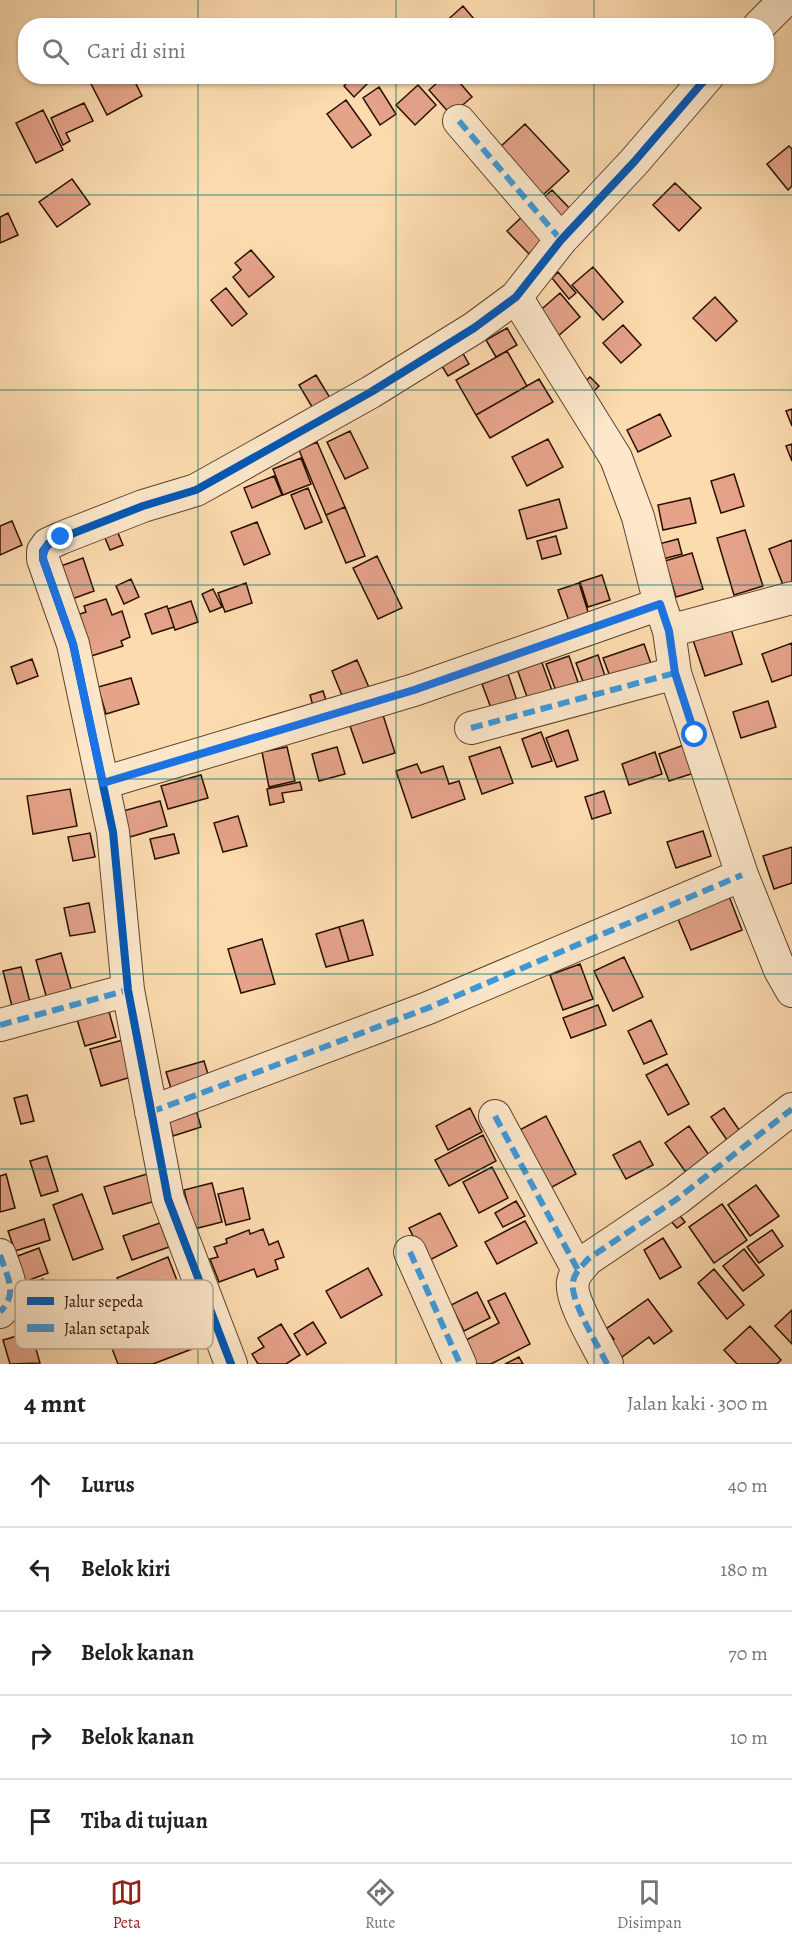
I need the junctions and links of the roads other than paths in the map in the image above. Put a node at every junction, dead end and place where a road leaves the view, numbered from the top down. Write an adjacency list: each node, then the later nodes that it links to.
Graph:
1 (785, 0): 2 (street)
2 (767, 18)
3 (701, 84): 5 (street)
4 (459, 121): 5 (street)
5 (561, 240): 6 (street)
6 (516, 297): 8 (street); 11 (street)
7 (792, 598): 8 (street)
8 (664, 617): 9 (street); 11 (street)
9 (675, 673): 10 (street); 12 (street)
10 (471, 728)
11 (103, 783): 13 (street)
12 (742, 875): 14 (street); 17 (street)
13 (128, 990): 15 (street); 17 (street)
14 (792, 991)
15 (0, 1025)
16 (792, 1109): 21 (street)
17 (151, 1112): 22 (street)
18 (495, 1116): 21 (street)
19 (410, 1252): 26 (street)
20 (0, 1254): 23 (street)
21 (578, 1270): 27 (street)
22 (199, 1280)
23 (0, 1312)
24 (213, 1317): 25 (street)
25 (231, 1364)
26 (460, 1364)
27 (607, 1364)

